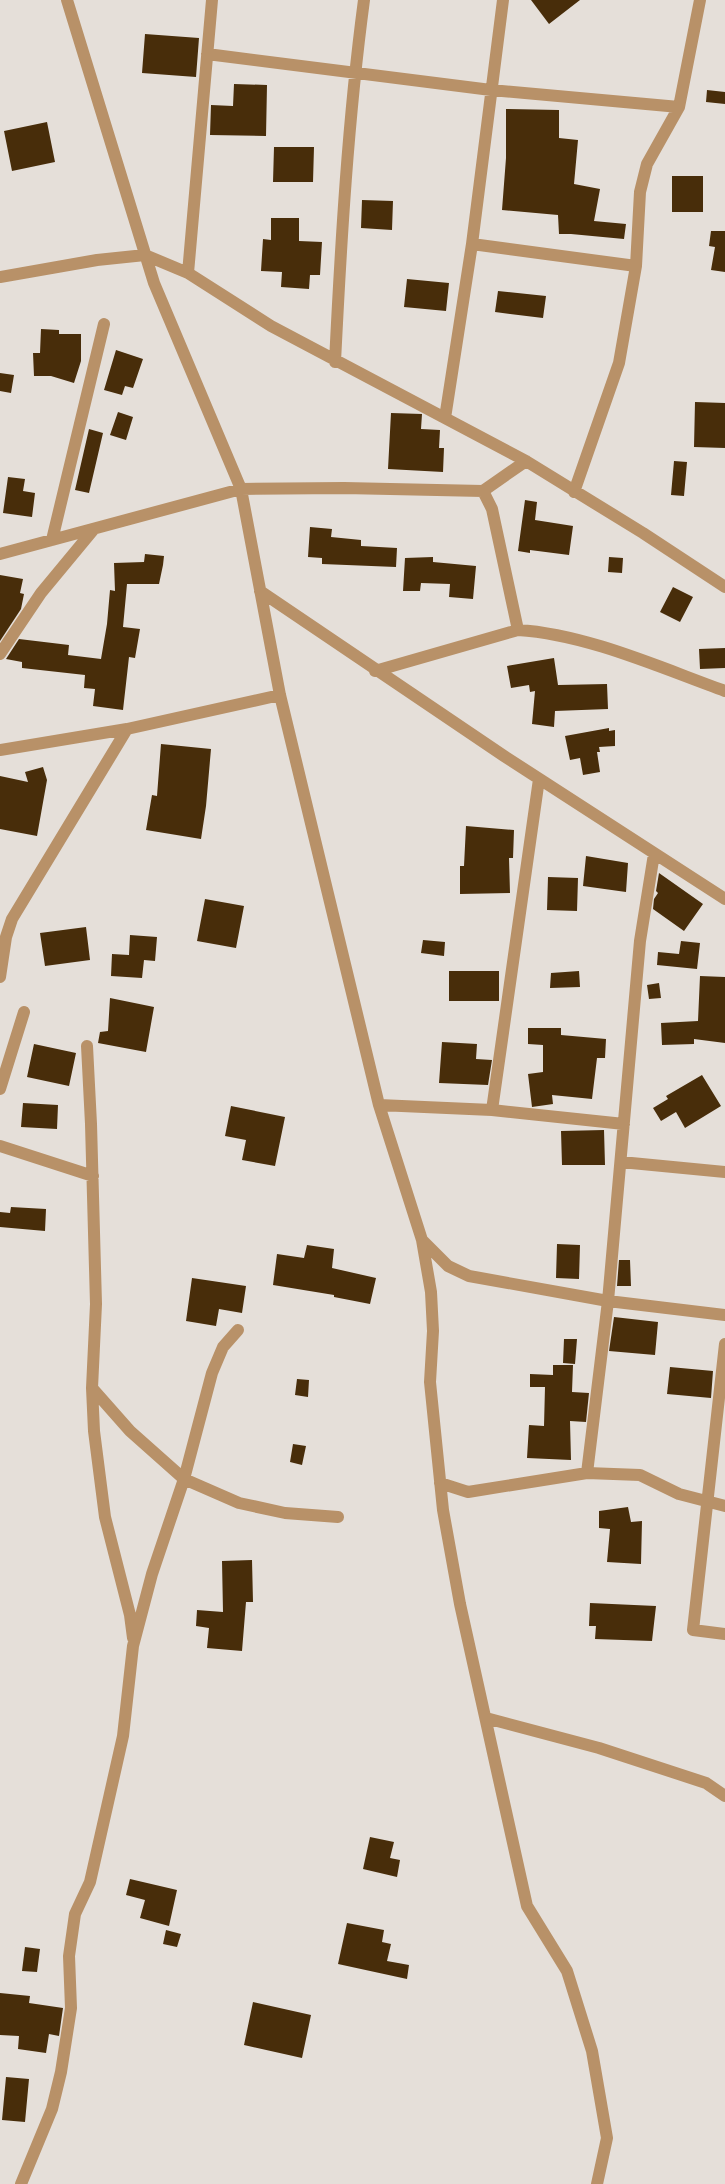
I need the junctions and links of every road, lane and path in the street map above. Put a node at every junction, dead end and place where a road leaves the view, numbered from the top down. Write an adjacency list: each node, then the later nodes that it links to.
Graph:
1 (67, 0): 11 (street)
2 (212, 0): 6 (street)
3 (364, 0): 7 (street)
4 (503, 0): 8 (street)
5 (700, 0): 9 (street)
6 (207, 54): 7 (street); 13 (street)
7 (354, 73): 8 (street); 16 (street)
8 (491, 90): 9 (street); 10 (street)
9 (679, 107): 12 (street)
10 (472, 244): 12 (street); 17 (street)
11 (145, 255): 13 (street); 14 (street); 19 (street)
12 (636, 266): 21 (street)
13 (188, 273): 16 (street)
14 (0, 277)
15 (104, 324): 23 (street)
16 (335, 362): 17 (street)
17 (445, 418): 18 (street)
18 (526, 461): 20 (street); 21 (street)
19 (241, 489): 20 (street); 22 (street); 26 (street)
20 (483, 491): 27 (street)
21 (574, 492): 25 (street)
22 (94, 529): 23 (street); 28 (street)
23 (52, 540): 24 (street)
24 (0, 554)
25 (725, 587)
26 (260, 591): 29 (street); 31 (street)
27 (518, 630): 29 (street); 30 (street)
28 (0, 654)
29 (375, 671): 34 (street)
30 (725, 691)
31 (280, 695): 32 (street); 41 (street)
32 (126, 728): 33 (street); 37 (street)
33 (0, 750)
34 (539, 779): 35 (street); 42 (street)
35 (654, 854): 36 (street); 43 (street)
36 (725, 899)
37 (0, 977)
38 (24, 1012): 40 (street)
39 (87, 1046): 47 (street)
40 (0, 1089)
41 (379, 1105): 42 (street); 48 (street)
42 (492, 1110): 43 (street)
43 (624, 1124): 45 (street)
44 (0, 1146): 47 (street)
45 (621, 1162): 46 (street); 49 (street)
46 (725, 1172)
47 (93, 1176): 53 (street)
48 (422, 1240): 49 (street); 56 (street)
49 (608, 1301): 50 (street); 54 (street)
50 (725, 1315)
51 (238, 1330): 55 (street)
52 (725, 1344): 57 (street)
53 (92, 1388): 55 (street); 61 (street)
54 (588, 1473): 56 (street); 57 (street)
55 (184, 1479): 59 (street); 61 (street)
56 (440, 1483): 62 (street)
57 (707, 1501): 58 (street); 60 (street)
58 (725, 1506)
59 (338, 1517)
60 (725, 1634)
61 (133, 1646): 64 (street)
62 (486, 1718): 63 (street); 65 (street)
63 (725, 1796)
64 (21, 2184)
65 (597, 2184)

